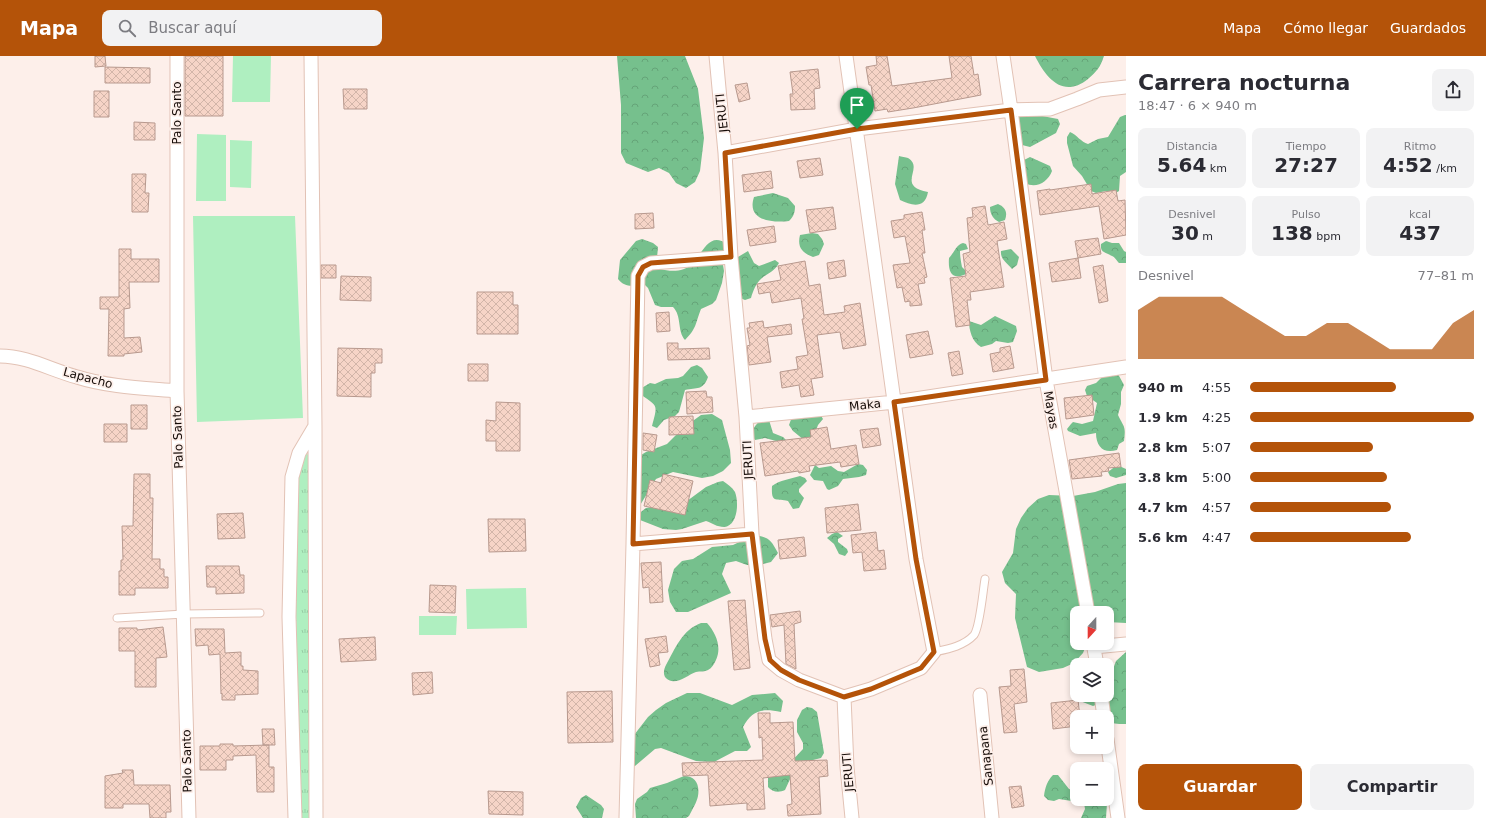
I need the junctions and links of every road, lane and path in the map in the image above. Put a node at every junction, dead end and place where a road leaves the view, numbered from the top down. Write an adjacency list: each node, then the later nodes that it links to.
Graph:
1 (178, 56): 14 (street, Palo Santo)
2 (311, 56): 17 (street)
3 (716, 56): 9 (street, JERUTI)
4 (846, 56): 8 (street)
5 (1003, 56): 7 (street, Mayas)
6 (1126, 87): 7 (street)
7 (1011, 110): 8 (street); 13 (street, Mayas)
8 (857, 129): 9 (street); 15 (street)
9 (725, 153): 10 (street, JERUTI)
10 (731, 257): 16 (street, JERUTI); 19 (street)
11 (0, 356): 14 (street, Lapacho)
12 (1126, 367): 13 (street, Maka)
13 (1046, 380): 15 (street, Maka); 21 (street, Mayas)
14 (177, 391): 23 (street, Palo Santo)
15 (894, 402): 16 (street, Maka); 27 (street)
16 (746, 417): 18 (street, JERUTI)
17 (315, 426): 32 (street); 33 (street)
18 (752, 534): 19 (street); 29 (street, JERUTI)
19 (633, 544): 34 (street)
20 (985, 579): 27 (lane)
21 (1087, 606)
22 (260, 613): 23 (lane)
23 (184, 614): 24 (lane); 31 (street, Palo Santo)
24 (117, 618)
25 (1114, 644): 26 (street)
26 (1126, 644)
27 (934, 652): 29 (street)
28 (980, 695): 36 (street, Sanapana)
29 (844, 697): 35 (street, JERUTI)
30 (1109, 754): 37 (street)
31 (189, 818)
32 (295, 818)
33 (316, 818)
34 (626, 818)
35 (852, 818)
36 (992, 818)
37 (1118, 818)

